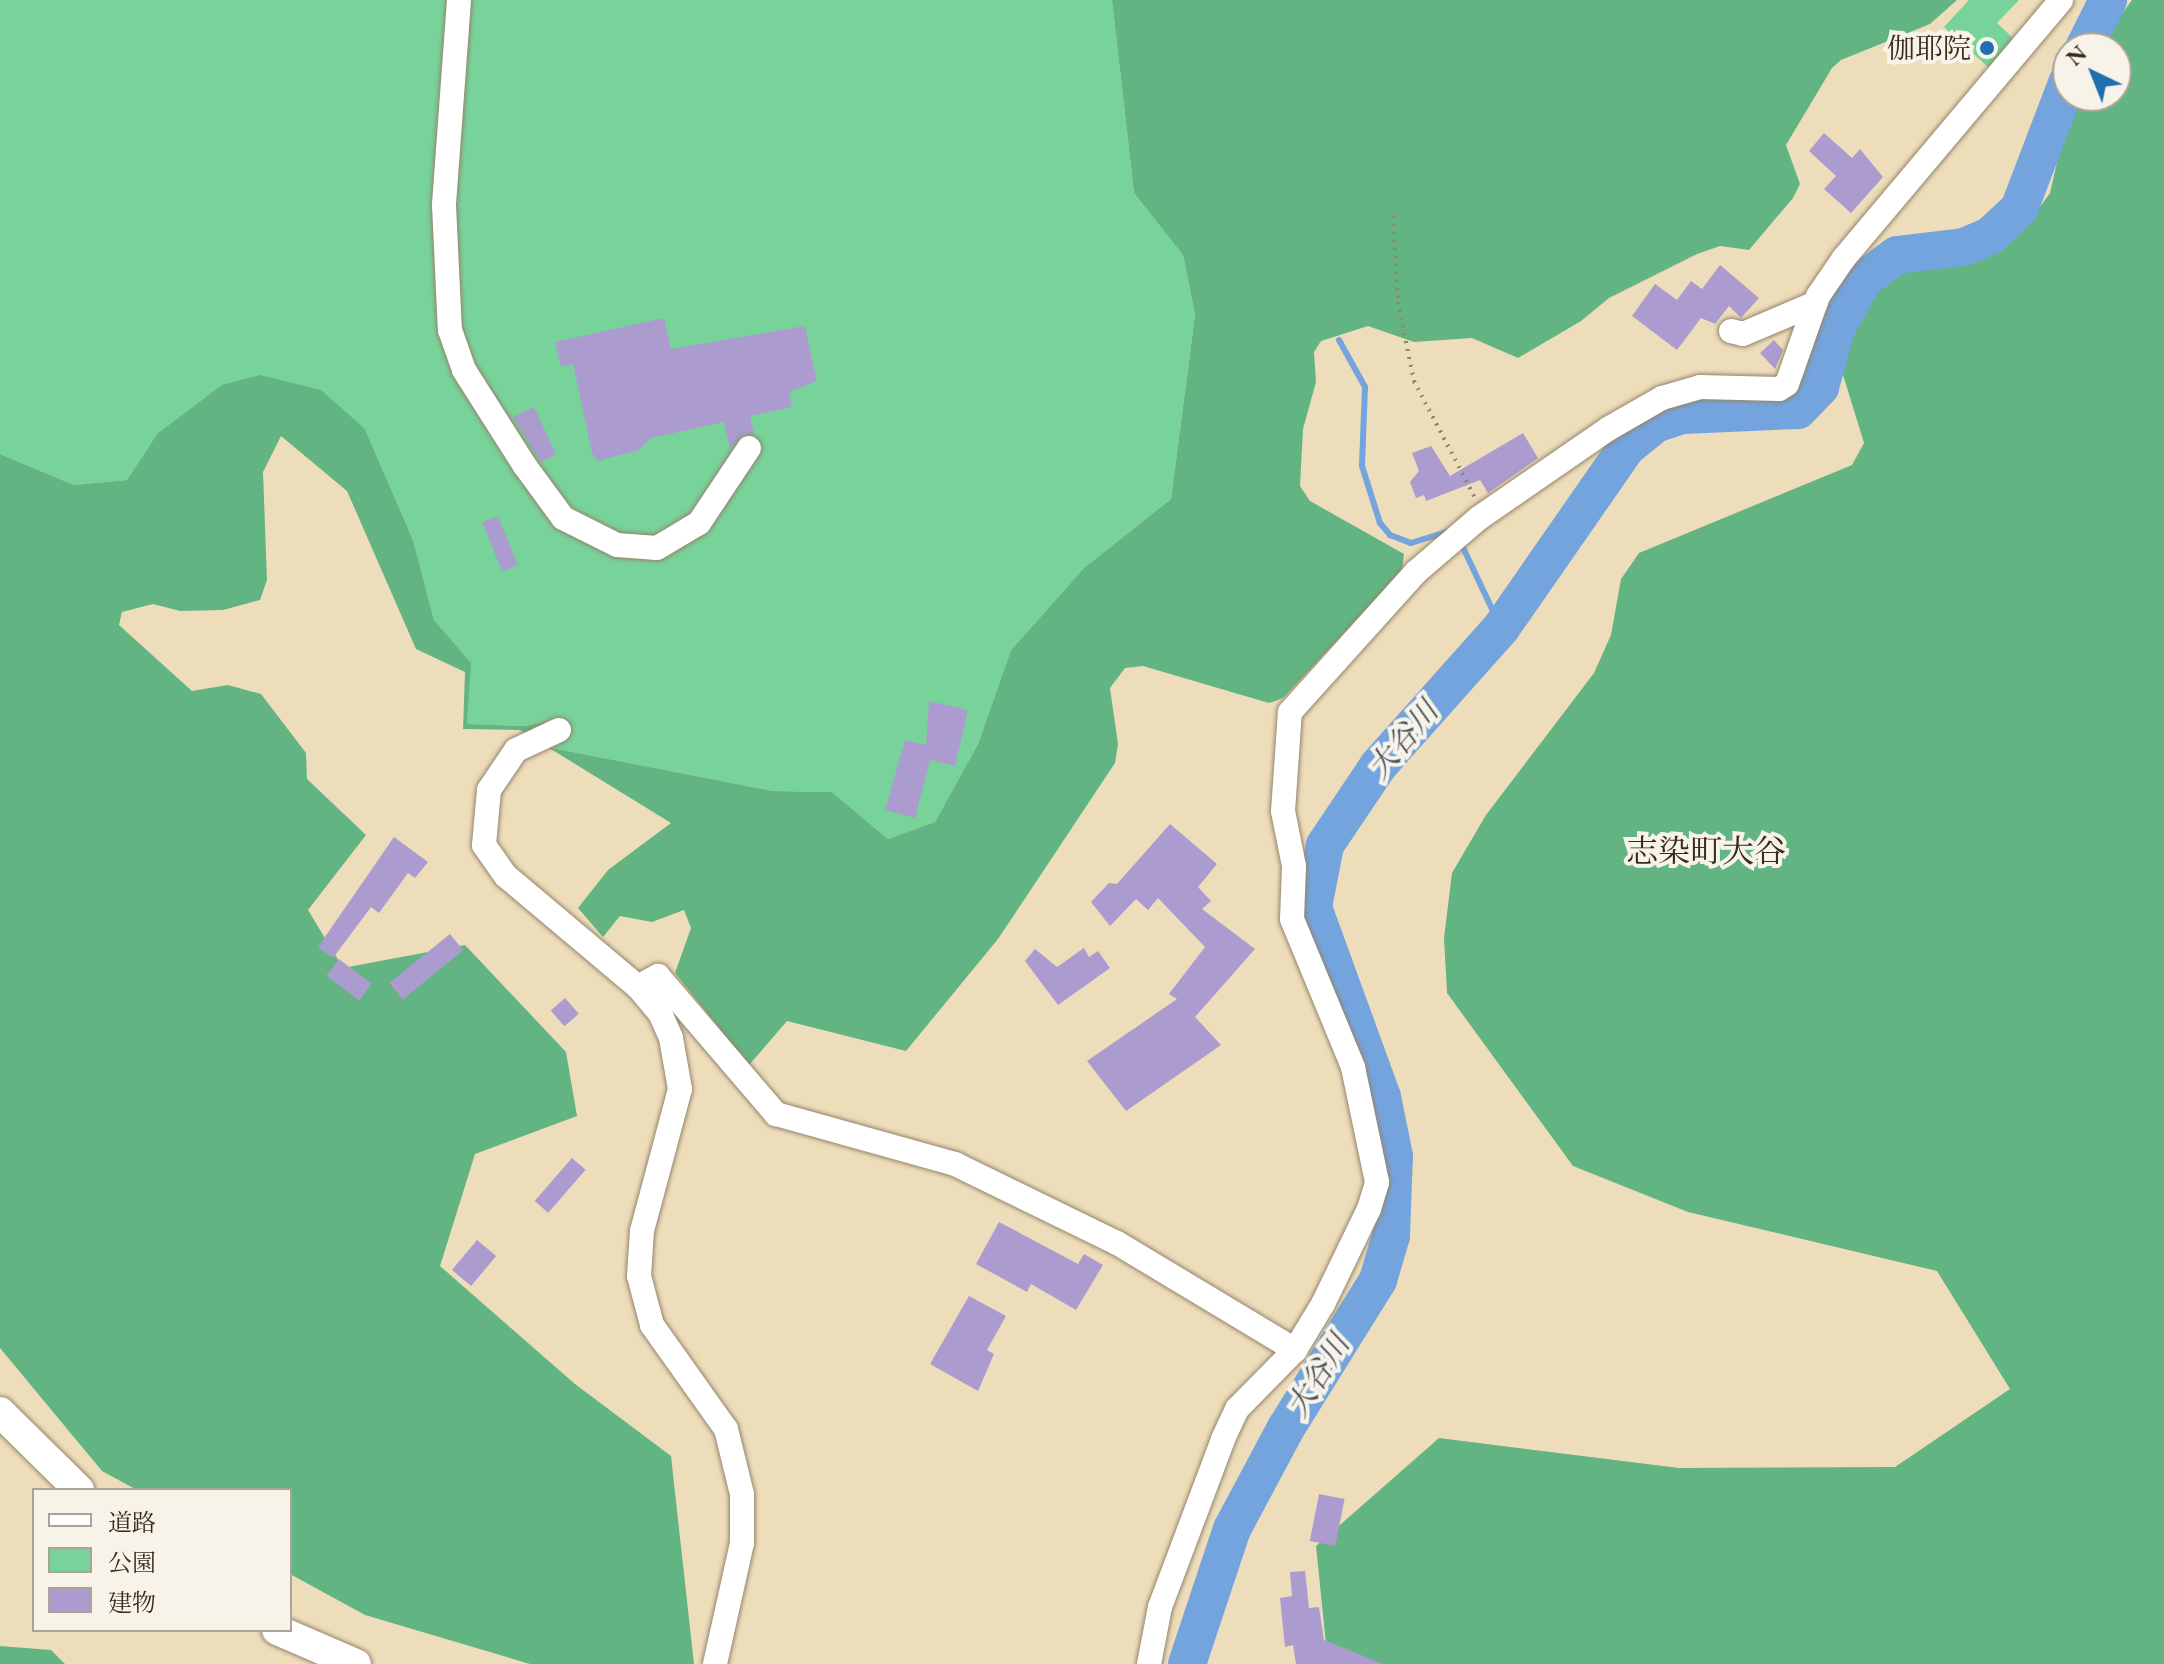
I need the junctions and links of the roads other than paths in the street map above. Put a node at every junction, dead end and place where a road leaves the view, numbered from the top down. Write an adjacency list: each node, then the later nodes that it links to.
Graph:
1 (459, 0): 5 (street)
2 (2061, 0): 3 (street)
3 (1816, 303): 4 (street); 8 (street)
4 (1731, 331)
5 (749, 448)
6 (559, 730): 7 (street)
7 (638, 987): 8 (street); 13 (street)
8 (1295, 1350): 14 (street)
9 (0, 1412): 10 (main road)
10 (77, 1488)
11 (282, 1632): 12 (main road)
12 (356, 1664)
13 (715, 1664)
14 (1149, 1664)

